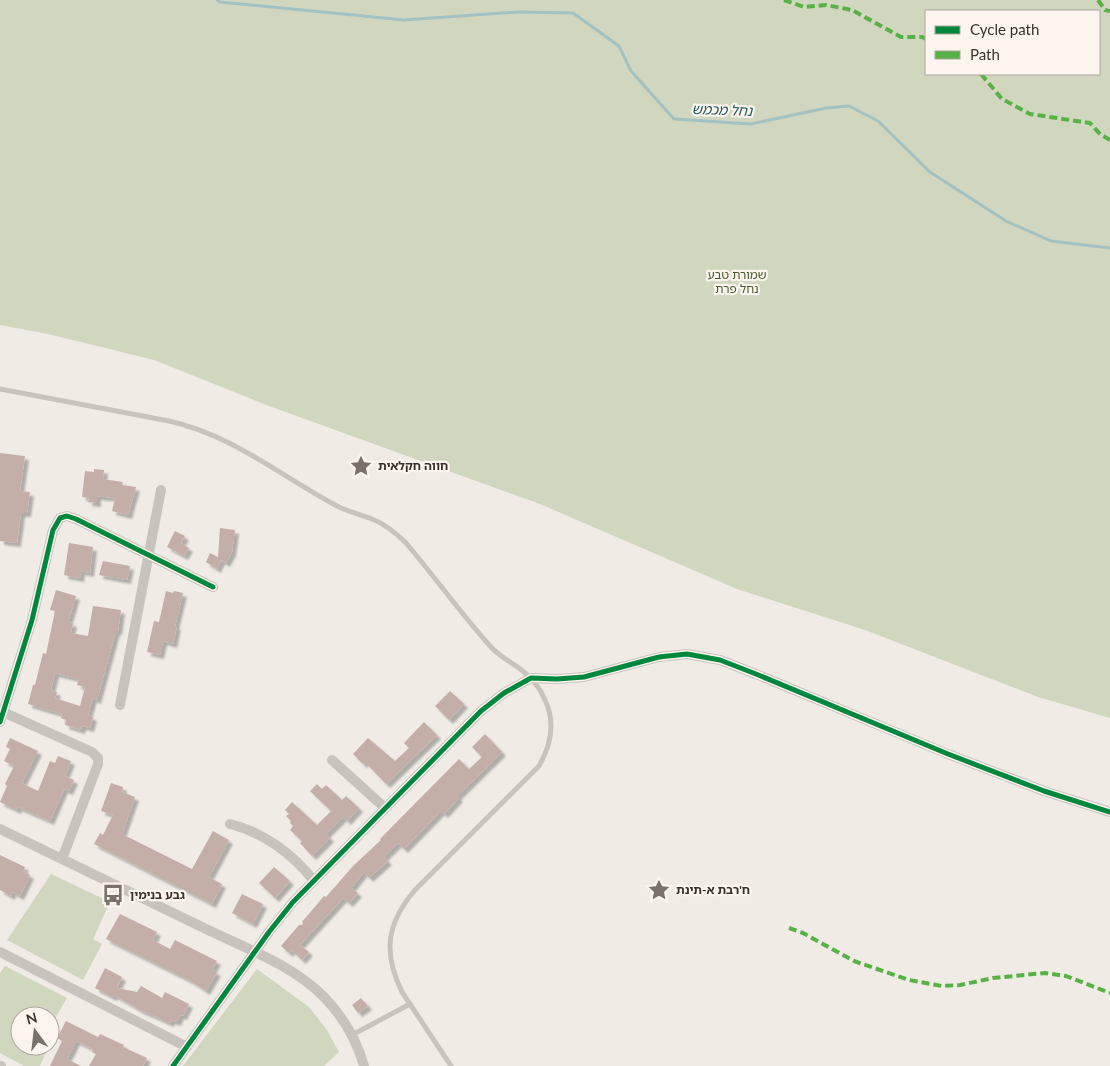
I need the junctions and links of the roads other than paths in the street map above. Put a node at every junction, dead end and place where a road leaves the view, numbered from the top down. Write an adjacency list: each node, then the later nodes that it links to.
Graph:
1 (0, 389): 5 (lane)
2 (161, 490): 3 (street)
3 (149, 554): 4 (street); 6 (street); 7 (street)
4 (214, 587)
5 (531, 678): 9 (street); 10 (street); 17 (lane)
6 (120, 705)
7 (2, 717): 13 (street)
8 (332, 760): 9 (street)
9 (385, 808): 14 (street)
10 (1110, 812)
11 (230, 824): 14 (street)
12 (0, 829): 13 (street)
13 (62, 859): 16 (street)
14 (314, 881): 16 (street)
15 (0, 952): 19 (street)
16 (254, 953): 18 (street); 19 (street)
17 (410, 1004): 18 (lane); 22 (lane)
18 (352, 1035): 21 (street)
19 (187, 1047): 20 (street)
20 (173, 1066)
21 (364, 1066)
22 (451, 1066)

